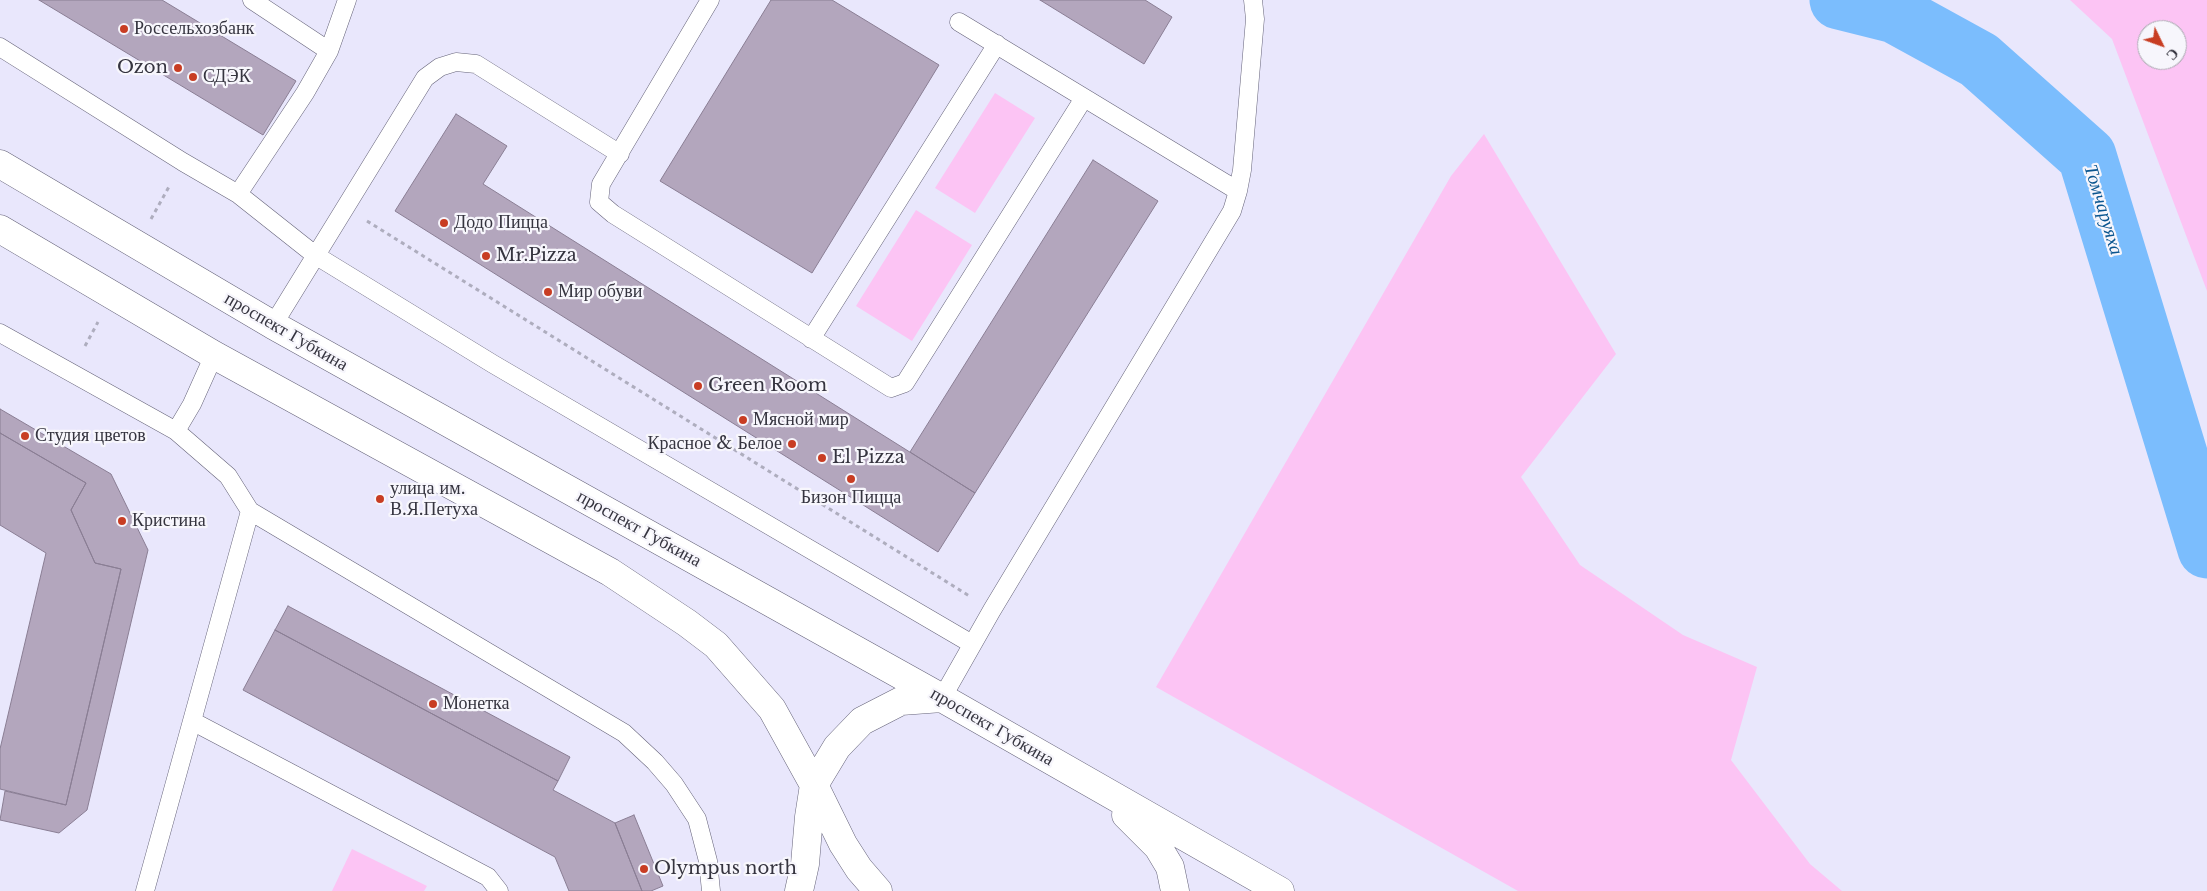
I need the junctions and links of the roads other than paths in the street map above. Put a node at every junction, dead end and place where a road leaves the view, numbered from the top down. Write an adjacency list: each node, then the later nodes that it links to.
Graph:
1 (252, 0): 8 (lane)
2 (347, 0): 8 (lane)
3 (710, 0): 10 (lane)
4 (1253, 0): 12 (lane)
5 (959, 22): 6 (lane)
6 (997, 44): 9 (lane); 18 (lane)
7 (0, 47): 13 (lane)
8 (329, 51): 13 (lane)
9 (1084, 98): 12 (lane); 18 (lane)
10 (620, 154): 15 (lane); 18 (lane)
11 (0, 164): 16 (main road, проспект Губкина)
12 (1238, 191): 22 (lane)
13 (238, 194): 15 (lane)
14 (0, 229): 19 (main road)
15 (315, 255): 16 (lane); 22 (lane)
16 (273, 325): 23 (main road, проспект Губкина)
17 (0, 333): 20 (lane)
18 (811, 339)
19 (214, 355): 20 (lane); 25 (main road)
20 (176, 431): 21 (lane)
21 (250, 512): 24 (lane); 29 (lane)
22 (972, 644): 23 (lane)
23 (942, 698): 25 (main road); 26 (main road, проспект Губкина)
24 (192, 721): 27 (lane); 28 (lane)
25 (814, 785): 30 (main road); 31 (main road)
26 (1094, 787): 32 (main road); 33 (main road, проспект Губкина)
27 (145, 891)
28 (499, 891)
29 (711, 891)
30 (799, 891)
31 (878, 891)
32 (1175, 891)
33 (1280, 891)

